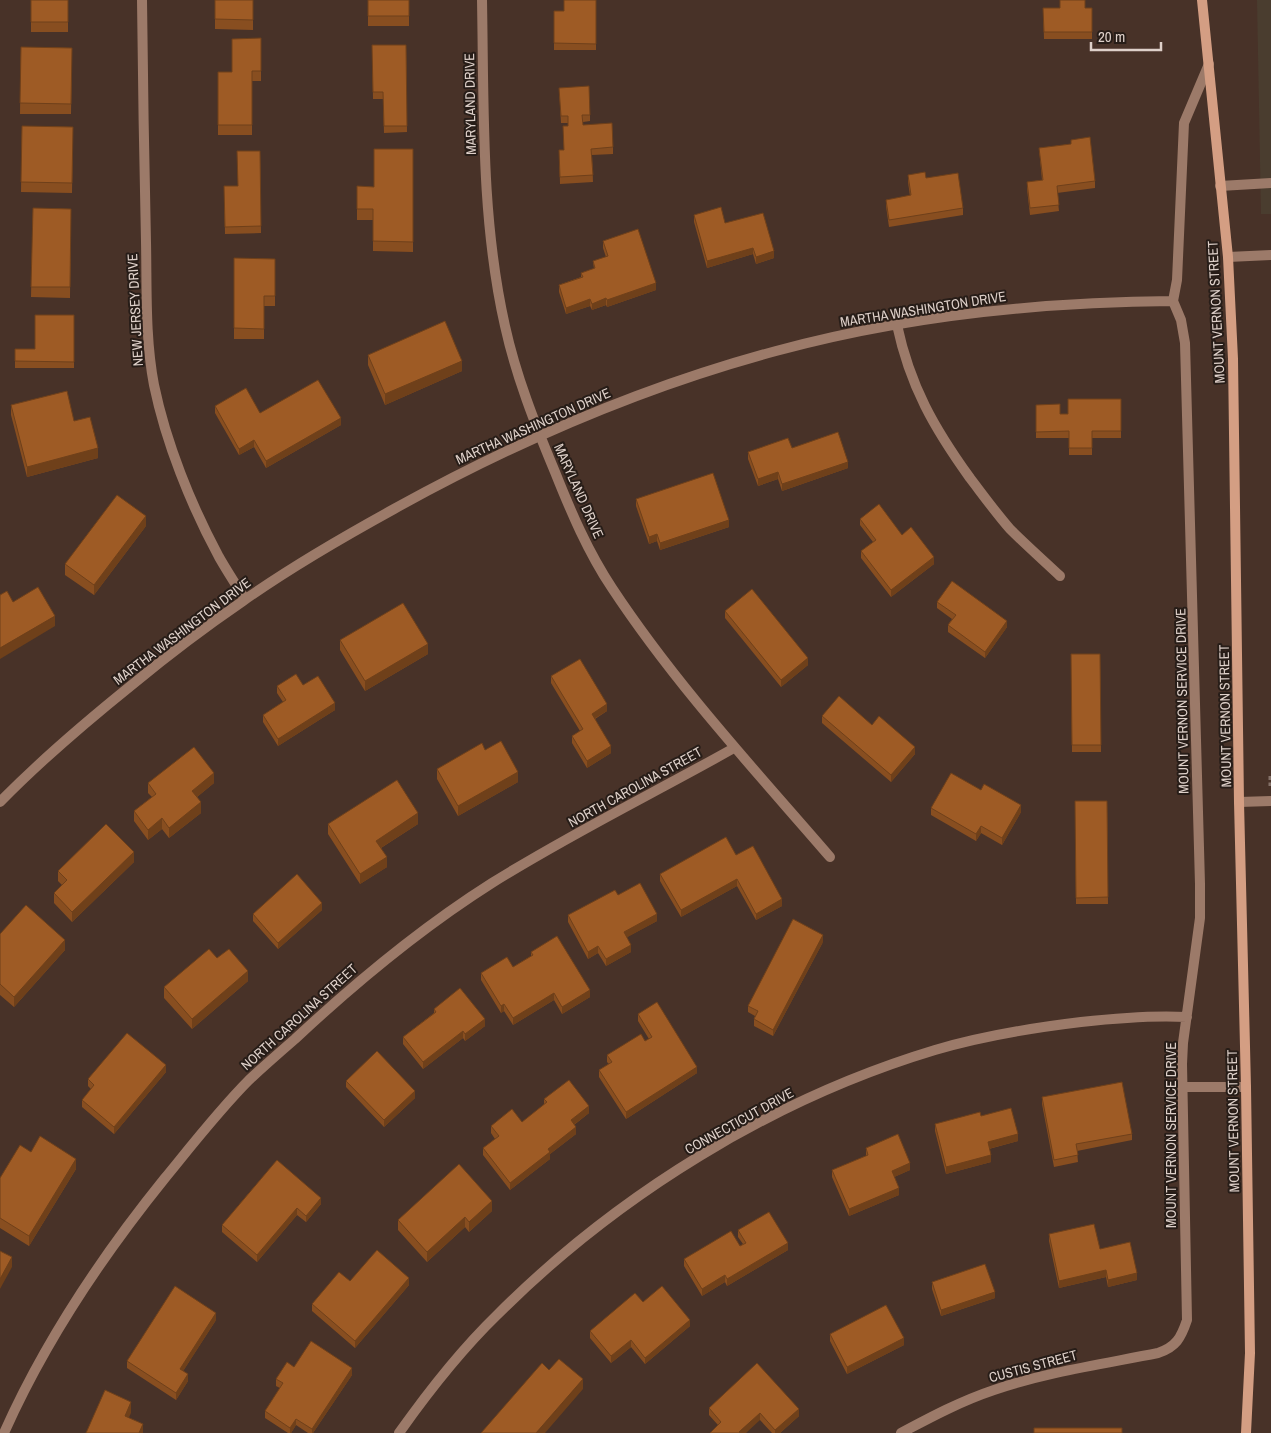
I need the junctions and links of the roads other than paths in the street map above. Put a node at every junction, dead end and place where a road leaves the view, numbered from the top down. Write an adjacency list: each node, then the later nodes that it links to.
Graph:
1 (142, 0): 13 (street, NEW JERSEY DRIVE)
2 (482, 0): 11 (street, MARYLAND DRIVE)
3 (1202, 0): 4 (street, MOUNT VERNON STREET)
4 (1209, 64): 6 (street, MOUNT VERNON STREET); 9 (street)
5 (1271, 183): 6 (street)
6 (1220, 186): 8 (street, MOUNT VERNON STREET)
7 (1271, 255): 8 (street)
8 (1228, 258): 17 (street, MOUNT VERNON STREET)
9 (1173, 301): 10 (street, MARTHA WASHINGTON DRIVE); 19 (street, MOUNT VERNON SERVICE DRIVE)
10 (896, 325): 11 (street, MARTHA WASHINGTON DRIVE); 12 (street)
11 (540, 436): 13 (street, MARTHA WASHINGTON DRIVE); 14 (street, MARYLAND DRIVE)
12 (1060, 576)
13 (245, 599): 16 (street, MARTHA WASHINGTON DRIVE)
14 (734, 748): 18 (street, MARYLAND DRIVE); 23 (street, NORTH CAROLINA STREET)
15 (1271, 801): 17 (street)
16 (0, 802)
17 (1239, 802): 21 (street, MOUNT VERNON STREET)
18 (830, 857)
19 (1187, 1017): 20 (street, MOUNT VERNON SERVICE DRIVE); 24 (street, CONNECTICUT DRIVE)
20 (1182, 1087): 21 (street); 22 (street, MOUNT VERNON SERVICE DRIVE)
21 (1246, 1087): 26 (street, MOUNT VERNON STREET)
22 (1177, 1342): 25 (street, CUSTIS STREET)
23 (4, 1433)
24 (399, 1433)
25 (901, 1433)
26 (1246, 1433)

